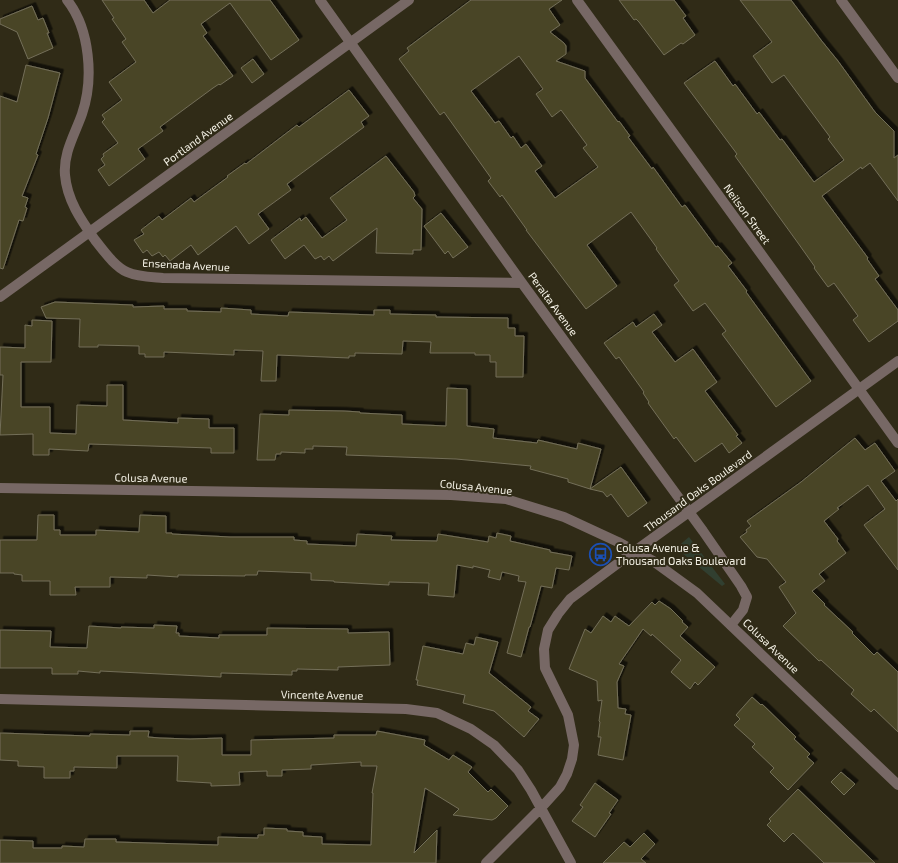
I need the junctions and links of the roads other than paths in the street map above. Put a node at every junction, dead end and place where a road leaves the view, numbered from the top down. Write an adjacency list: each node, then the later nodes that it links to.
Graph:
1 (67, 0): 8 (street, Ensenada Avenue)
2 (320, 0): 6 (street, Peralta Avenue)
3 (409, 0): 6 (street, Portland Avenue)
4 (577, 0): 12 (street, Neilson Street)
5 (841, 0): 7 (street)
6 (350, 43): 8 (street, Portland Avenue); 9 (street, Peralta Avenue)
7 (898, 78)
8 (90, 232): 9 (street, Ensenada Avenue); 10 (street, Portland Avenue)
9 (522, 283): 15 (street, Peralta Avenue)
10 (0, 297)
11 (898, 362): 12 (street, Thousand Oaks Boulevard)
12 (860, 390): 13 (street, Neilson Street); 15 (street, Thousand Oaks Boulevard)
13 (898, 443)
14 (0, 488): 16 (street, Colusa Avenue)
15 (689, 512): 16 (street, Thousand Oaks Boulevard); 17 (street, Peralta Avenue)
16 (635, 551): 17 (street, Colusa Avenue); 20 (street, Thousand Oaks Boulevard)
17 (731, 625): 19 (street, Colusa Avenue)
18 (0, 699): 20 (street, Vincente Avenue)
19 (898, 784)
20 (541, 808): 21 (street, Thousand Oaks Boulevard); 22 (street, Vincente Avenue)
21 (486, 863)
22 (571, 863)

